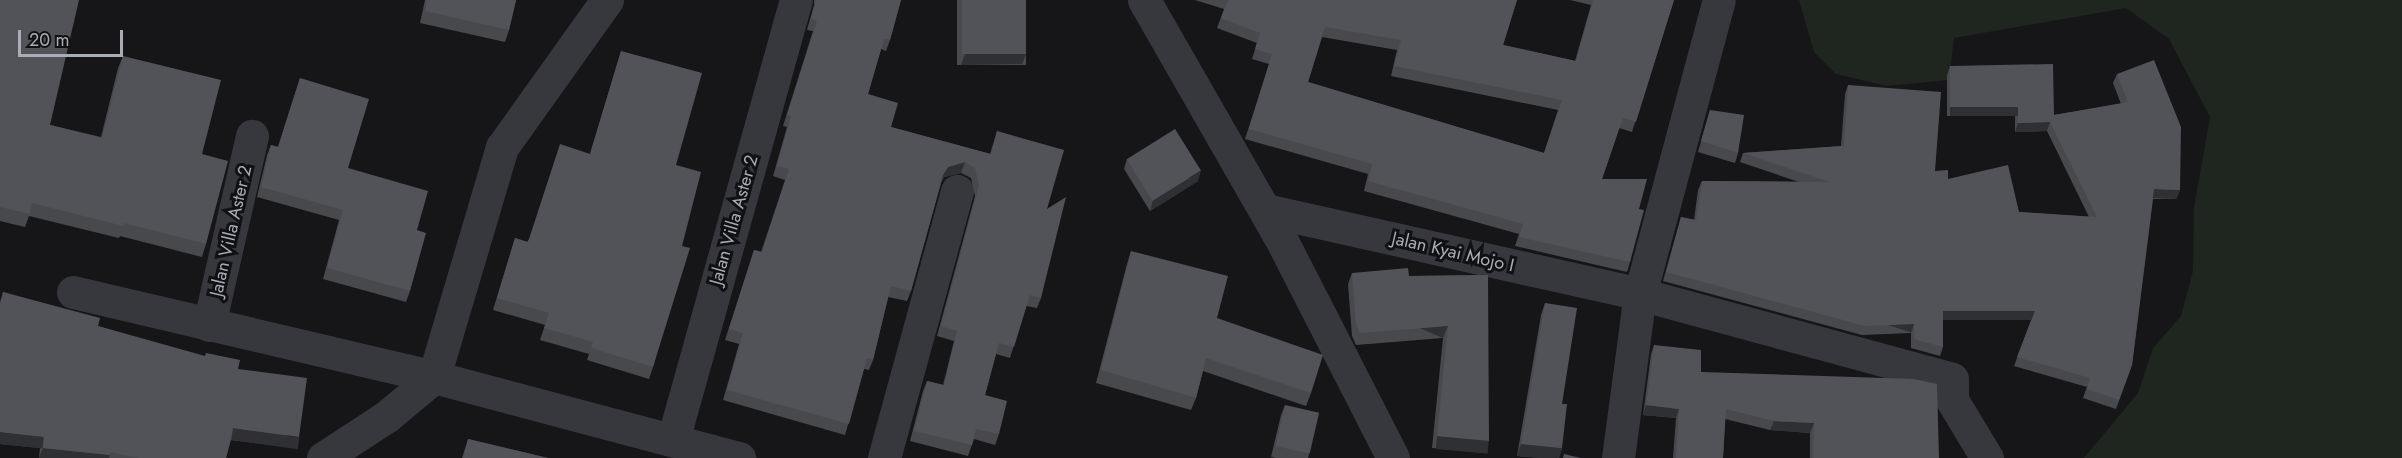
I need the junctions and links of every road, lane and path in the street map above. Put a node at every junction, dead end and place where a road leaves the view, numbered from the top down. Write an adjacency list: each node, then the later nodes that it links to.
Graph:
1 (607, 0): 11 (street)
2 (796, 0): 12 (street, Jalan Villa Aster 2)
3 (1144, 0): 7 (street)
4 (1719, 0): 9 (street)
5 (252, 136): 10 (street, Jalan Villa Aster 2)
6 (957, 190): 15 (street)
7 (1265, 210): 9 (street, Jalan Kyai Mojo I); 16 (street)
8 (73, 292): 10 (street)
9 (1640, 294): 17 (street); 18 (street, Jalan Kyai Mojo I)
10 (209, 325): 11 (street)
11 (434, 377): 12 (street); 13 (street)
12 (673, 440): 14 (street)
13 (323, 458)
14 (739, 458)
15 (884, 458)
16 (1394, 458)
17 (1618, 458)
18 (1987, 458)

